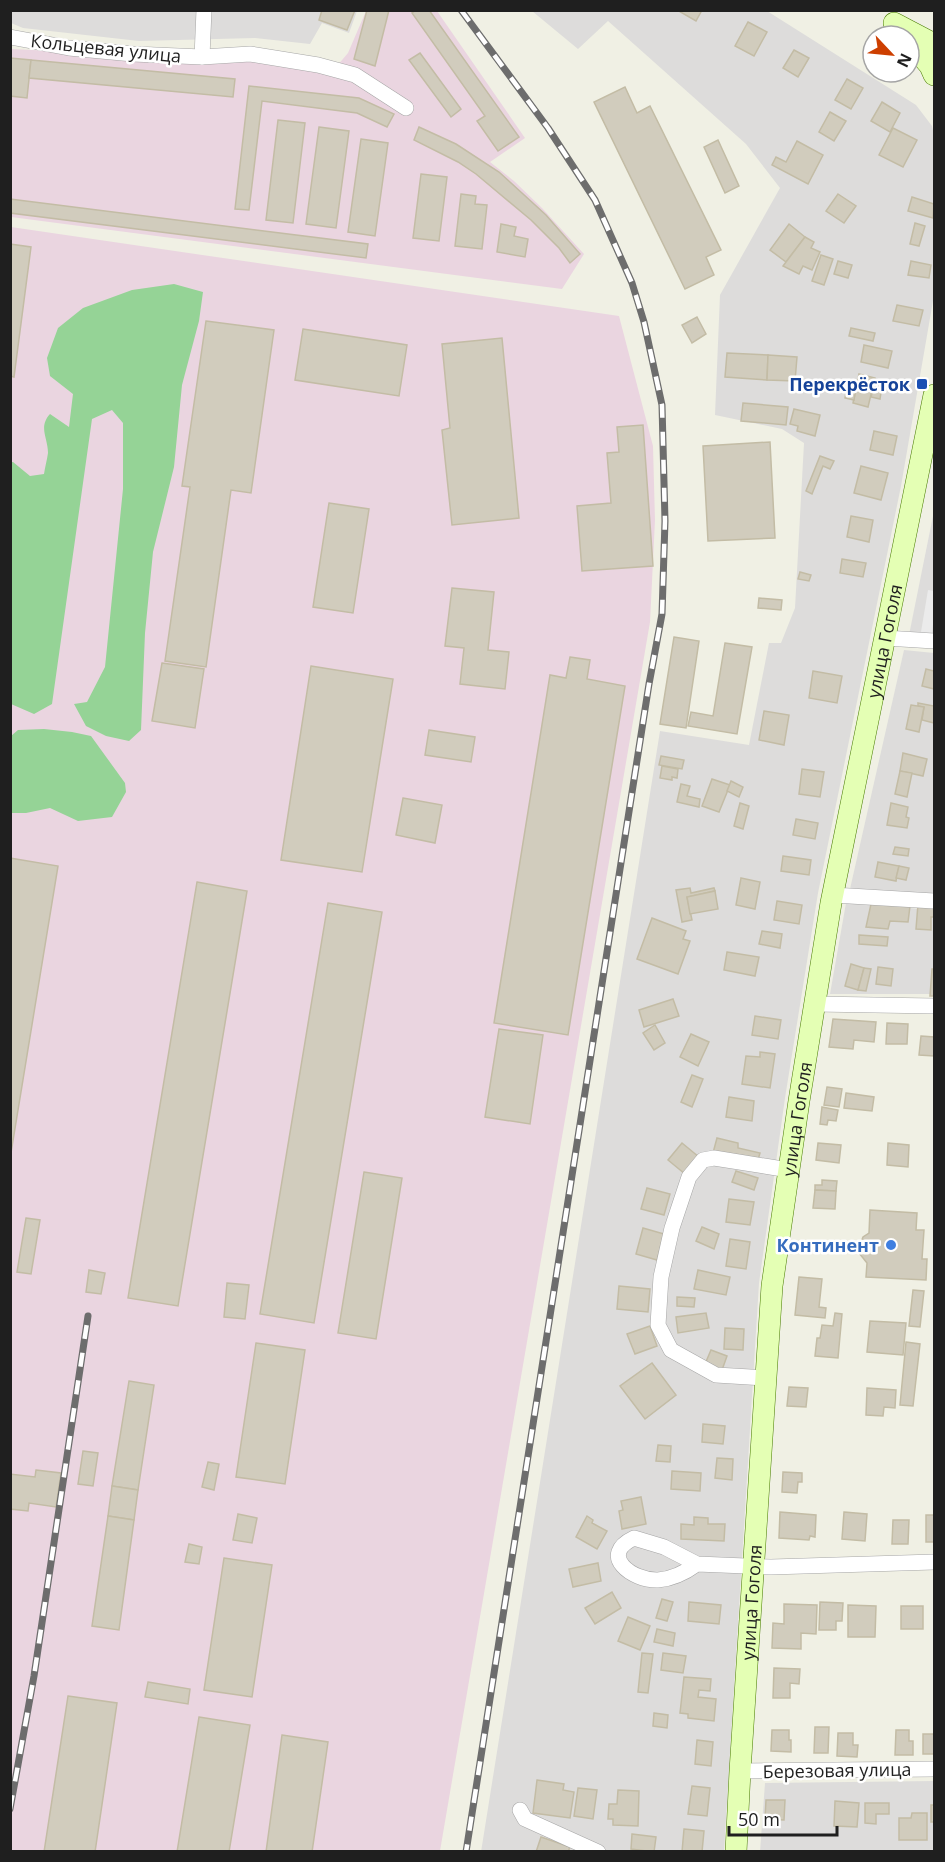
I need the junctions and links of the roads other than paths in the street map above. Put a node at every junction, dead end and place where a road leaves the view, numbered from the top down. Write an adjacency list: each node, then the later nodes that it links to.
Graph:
1 (204, 10): 6 (street, Кольцевая улица)
2 (893, 23): 4 (main road)
3 (10, 37): 6 (street, Кольцевая улица)
4 (934, 44)
5 (921, 55): 7 (main road)
6 (202, 57): 8 (street, Кольцевая улица)
7 (934, 75)
8 (406, 108)
9 (934, 395): 10 (main road, улица Гоголя)
10 (885, 638): 11 (street); 12 (main road, улица Гоголя)
11 (934, 641)
12 (832, 895): 13 (street); 14 (main road, улица Гоголя)
13 (934, 901)
14 (815, 1004): 15 (street); 16 (main road, улица Гоголя)
15 (934, 1006)
16 (789, 1170): 17 (main road, улица Гоголя); 17 (street)
17 (766, 1378): 20 (main road, улица Гоголя)
18 (934, 1562): 20 (street)
19 (697, 1564): 20 (street)
20 (753, 1566): 22 (main road, улица Гоголя)
21 (934, 1769): 22 (street, Березовая улица)
22 (740, 1771): 25 (main road, улица Гоголя)
23 (520, 1810): 24 (street)
24 (598, 1851)
25 (736, 1851)

